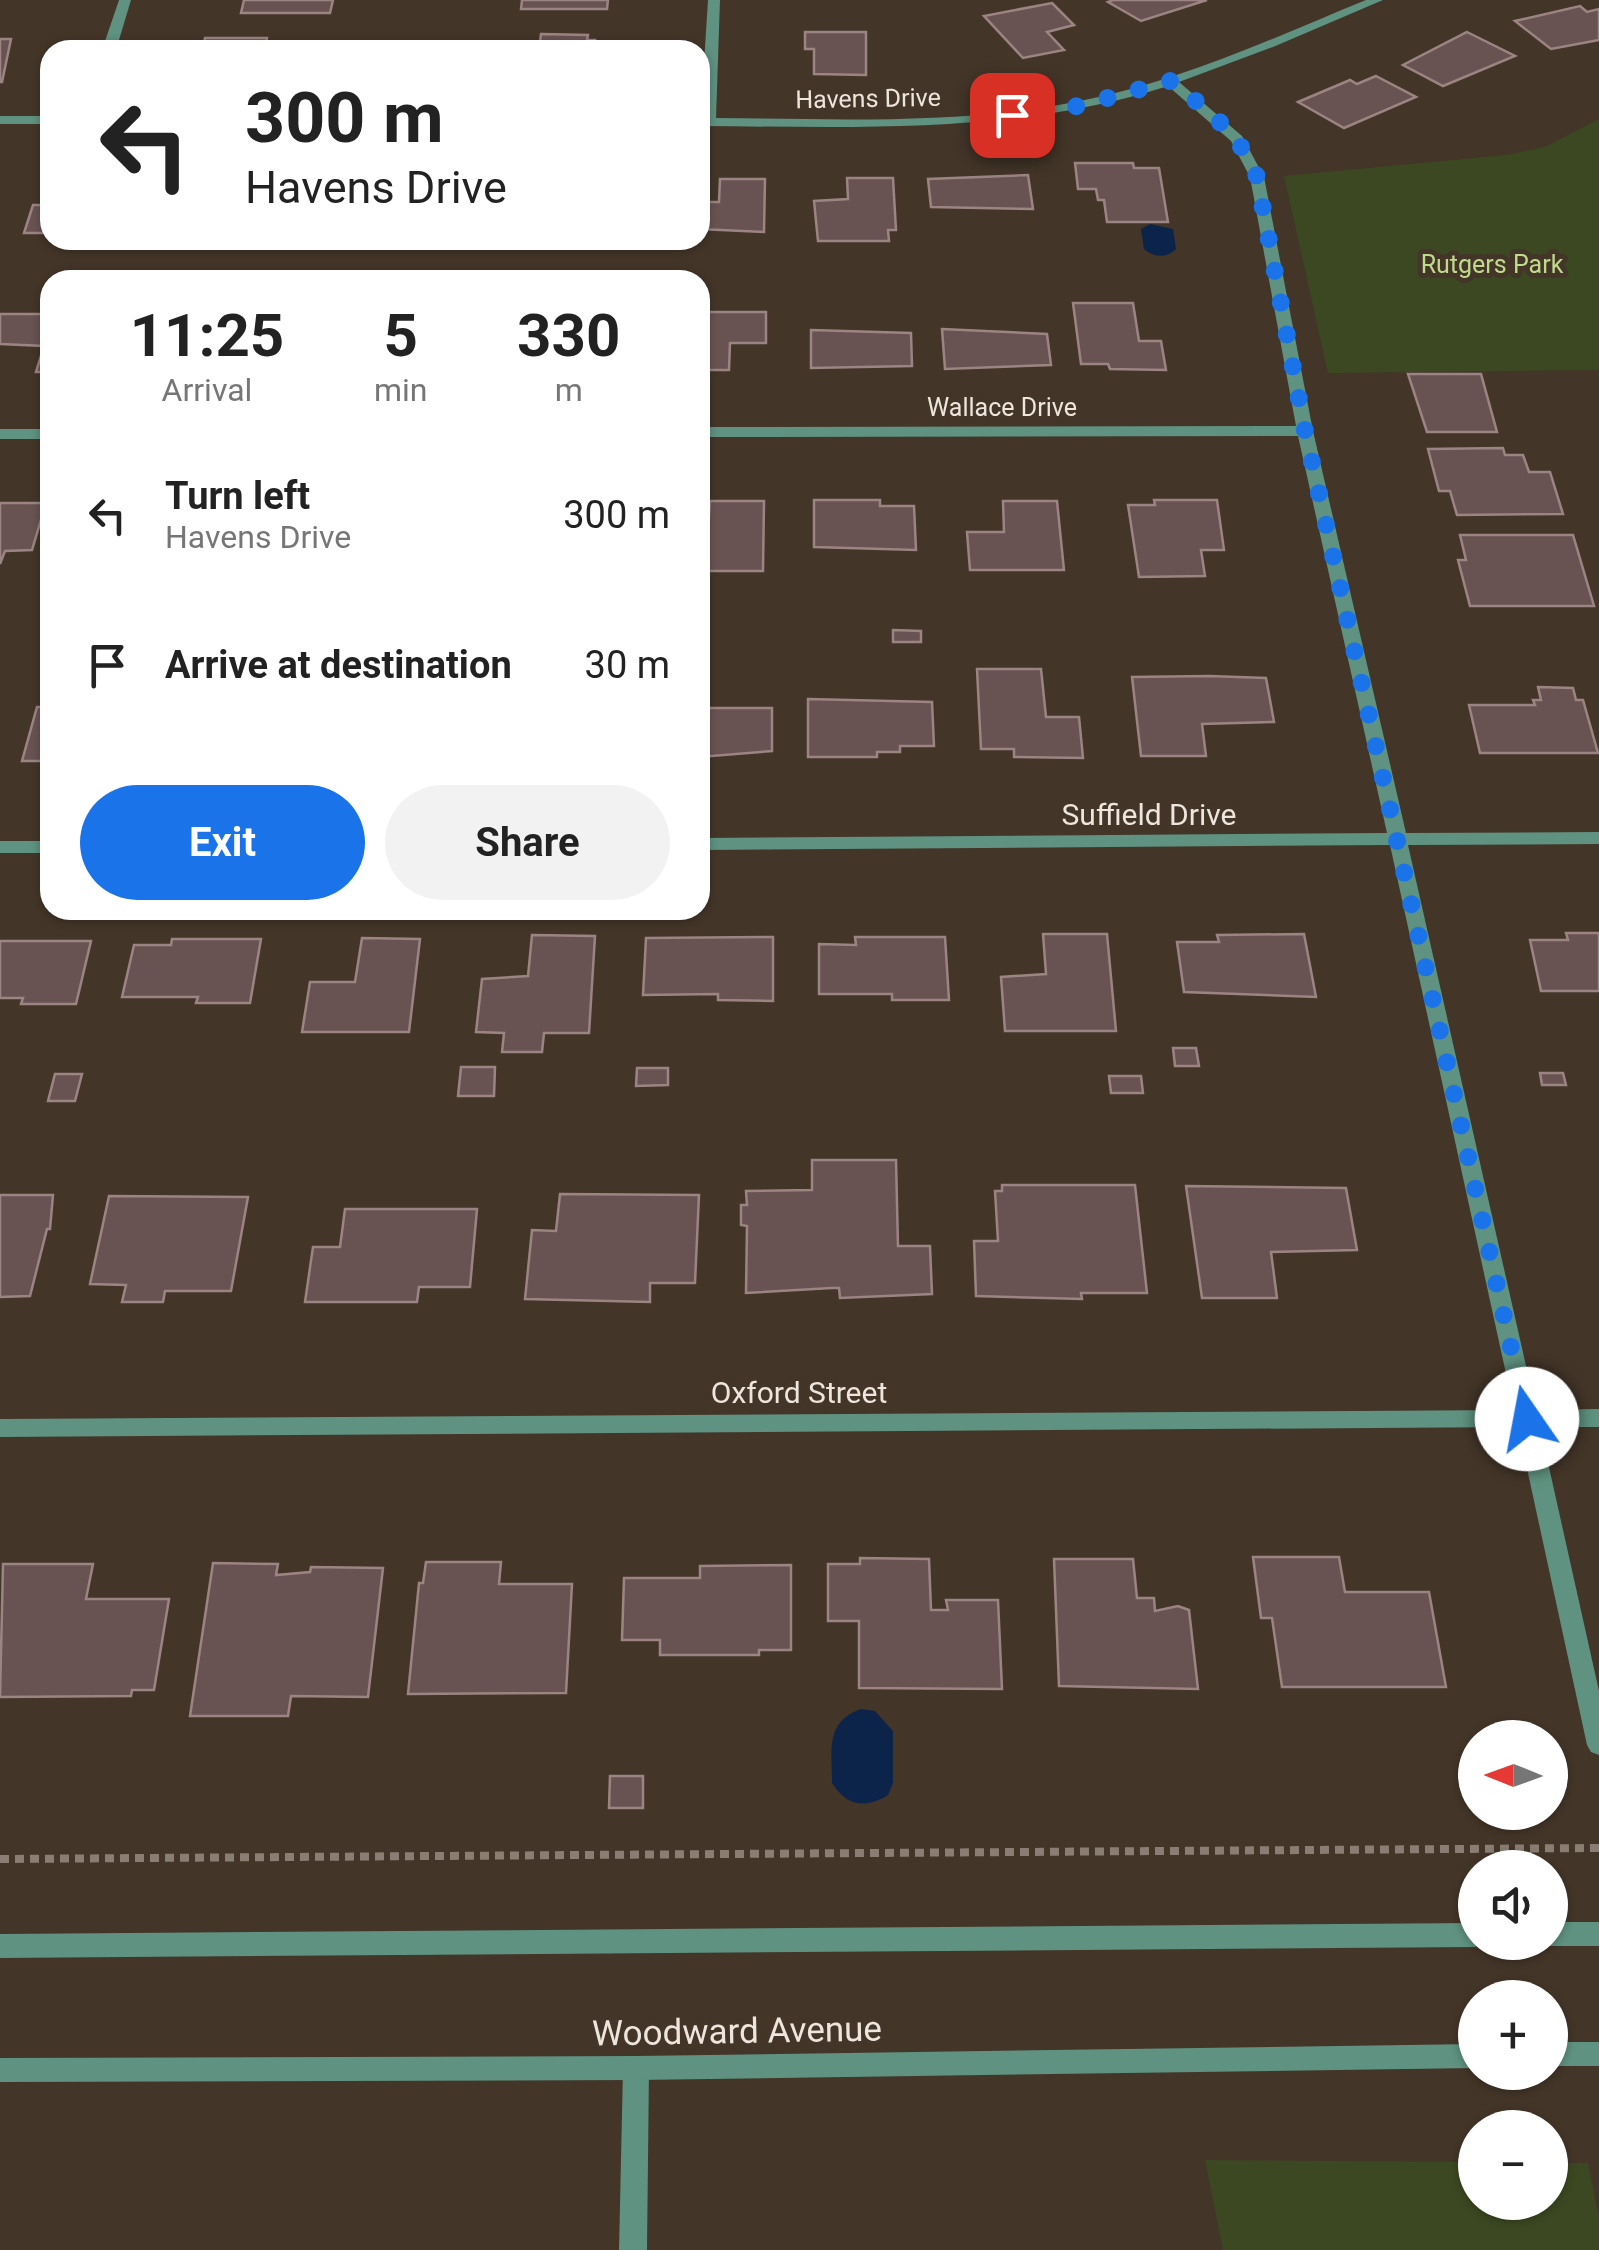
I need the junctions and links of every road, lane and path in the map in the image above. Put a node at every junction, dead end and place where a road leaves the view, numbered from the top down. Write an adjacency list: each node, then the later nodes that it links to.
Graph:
1 (125, 0): 4 (street)
2 (714, 0): 5 (street)
3 (1377, 0): 6 (street, Havens Drive)
4 (112, 40)
5 (710, 49)
6 (1170, 81): 9 (street, Havens Drive); 10 (street)
7 (0, 120): 8 (street)
8 (40, 120)
9 (710, 122)
10 (1305, 431): 11 (street, Wallace Drive); 15 (street)
11 (710, 432)
12 (0, 434): 13 (street)
13 (40, 434)
14 (1599, 838): 15 (street, Suffield Drive)
15 (1396, 841): 16 (street, Suffield Drive); 20 (street)
16 (710, 844)
17 (40, 847): 18 (street)
18 (0, 848)
19 (1599, 1418): 20 (street, Oxford Street)
20 (1527, 1419): 21 (street, Oxford Street); 22 (street)
21 (0, 1428)
22 (1599, 1745)
23 (1599, 1848): 24 (path)
24 (0, 1859)
25 (1568, 1934): 26 (street)
26 (1599, 1934)
27 (1458, 1935): 28 (street)
28 (0, 1946)
29 (1568, 2054): 30 (street)
30 (1599, 2054)
31 (1458, 2056): 32 (street, Woodward Avenue)
32 (636, 2068): 33 (street, Woodward Avenue); 34 (street)
33 (0, 2070)
34 (633, 2250)

